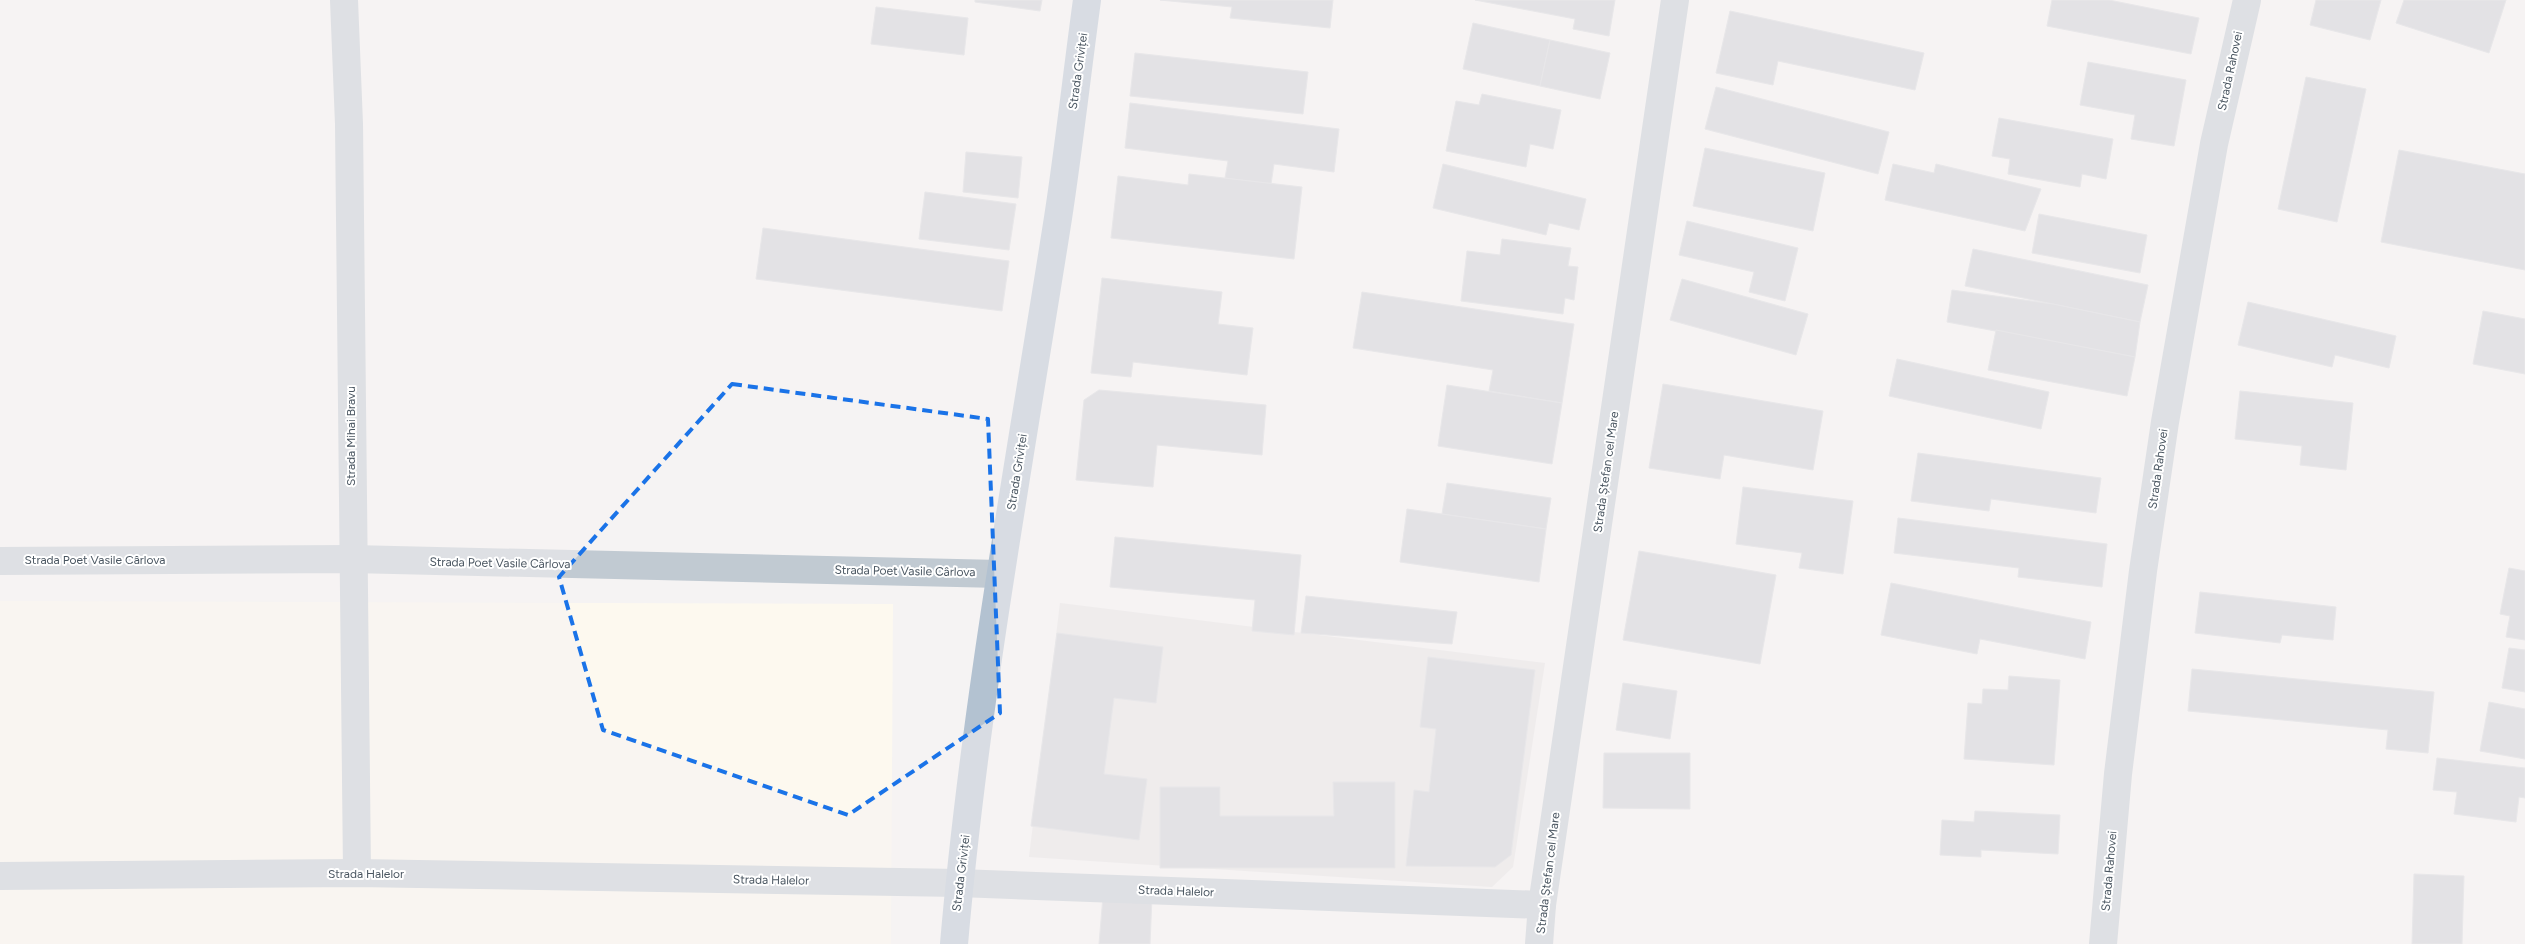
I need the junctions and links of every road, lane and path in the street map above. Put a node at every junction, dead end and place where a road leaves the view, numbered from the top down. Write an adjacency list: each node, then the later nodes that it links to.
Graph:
1 (344, 0): 5 (street, Strada Mihai Bravu)
2 (1087, 0): 7 (main road, Strada Griviței)
3 (1675, 0): 11 (street, Strada Ștefan cel Mare)
4 (2247, 0): 14 (street, Strada Rahovei)
5 (352, 559): 6 (street, Strada Poet Vasile Cârlova); 7 (street, Strada Poet Vasile Cârlova); 8 (street, Strada Mihai Bravu)
6 (0, 561)
7 (1000, 574): 10 (main road, Strada Griviței)
8 (356, 873): 9 (street, Strada Halelor); 10 (street, Strada Halelor)
9 (0, 876)
10 (959, 883): 11 (street, Strada Halelor); 12 (main road, Strada Griviței)
11 (1542, 905): 13 (street, Strada Ștefan cel Mare)
12 (954, 944)
13 (1539, 944)
14 (2103, 944)

